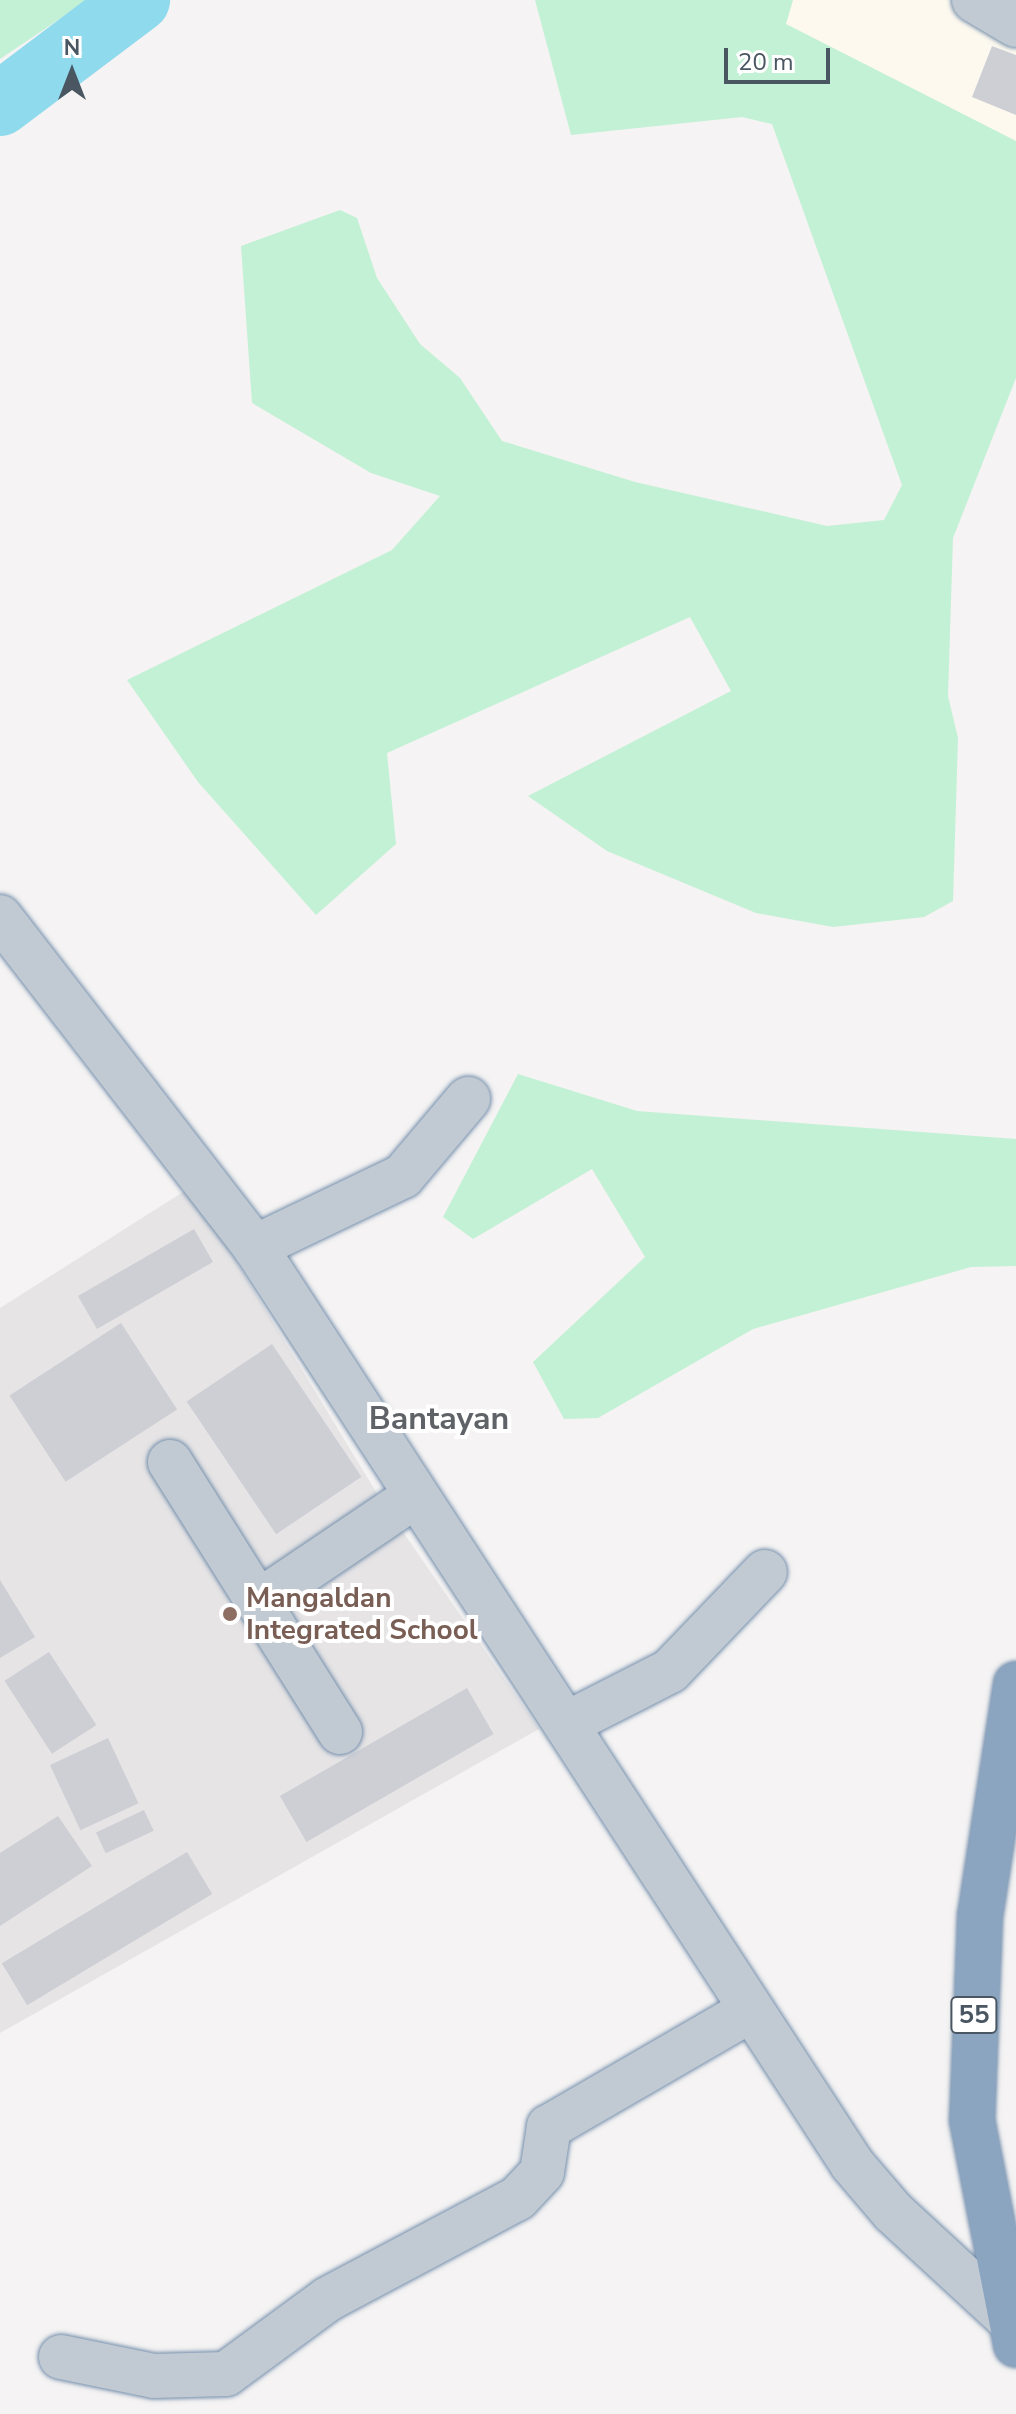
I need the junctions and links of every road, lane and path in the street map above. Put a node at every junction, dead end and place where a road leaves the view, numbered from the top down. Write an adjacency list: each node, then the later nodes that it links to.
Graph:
1 (974, 0): 2 (street)
2 (1016, 25)
3 (0, 917): 5 (street)
4 (468, 1099): 5 (street)
5 (255, 1247): 7 (street)
6 (170, 1462): 9 (street)
7 (415, 1496): 9 (street); 11 (street)
8 (765, 1572): 11 (street)
9 (261, 1600): 12 (street)
10 (1016, 1684): 14 (highway, 55)
11 (568, 1723): 13 (street)
12 (340, 1732)
13 (749, 2011): 14 (street); 15 (street)
14 (1012, 2331)
15 (61, 2357)

